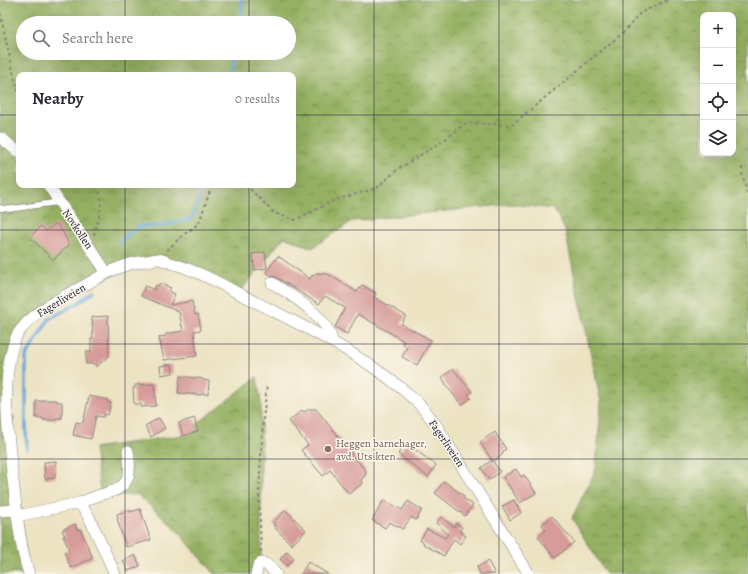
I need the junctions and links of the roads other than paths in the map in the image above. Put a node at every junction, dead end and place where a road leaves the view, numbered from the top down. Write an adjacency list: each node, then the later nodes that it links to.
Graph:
1 (0, 138): 2 (street)
2 (16, 151)
3 (50, 188): 4 (street, Novkollen)
4 (60, 202): 5 (lane); 6 (street, Novkollen)
5 (0, 208)
6 (108, 273): 8 (street, Fagerliveien); 12 (street, Fagerliveien)
7 (272, 283): 8 (street)
8 (332, 342): 17 (street, Fagerliveien)
9 (128, 451): 10 (street)
10 (79, 503): 12 (street); 14 (street)
11 (0, 511): 12 (street)
12 (16, 513): 13 (street, Fagerliveien)
13 (29, 574)
14 (115, 574)
15 (256, 574): 16 (street)
16 (276, 574)
17 (529, 574)

